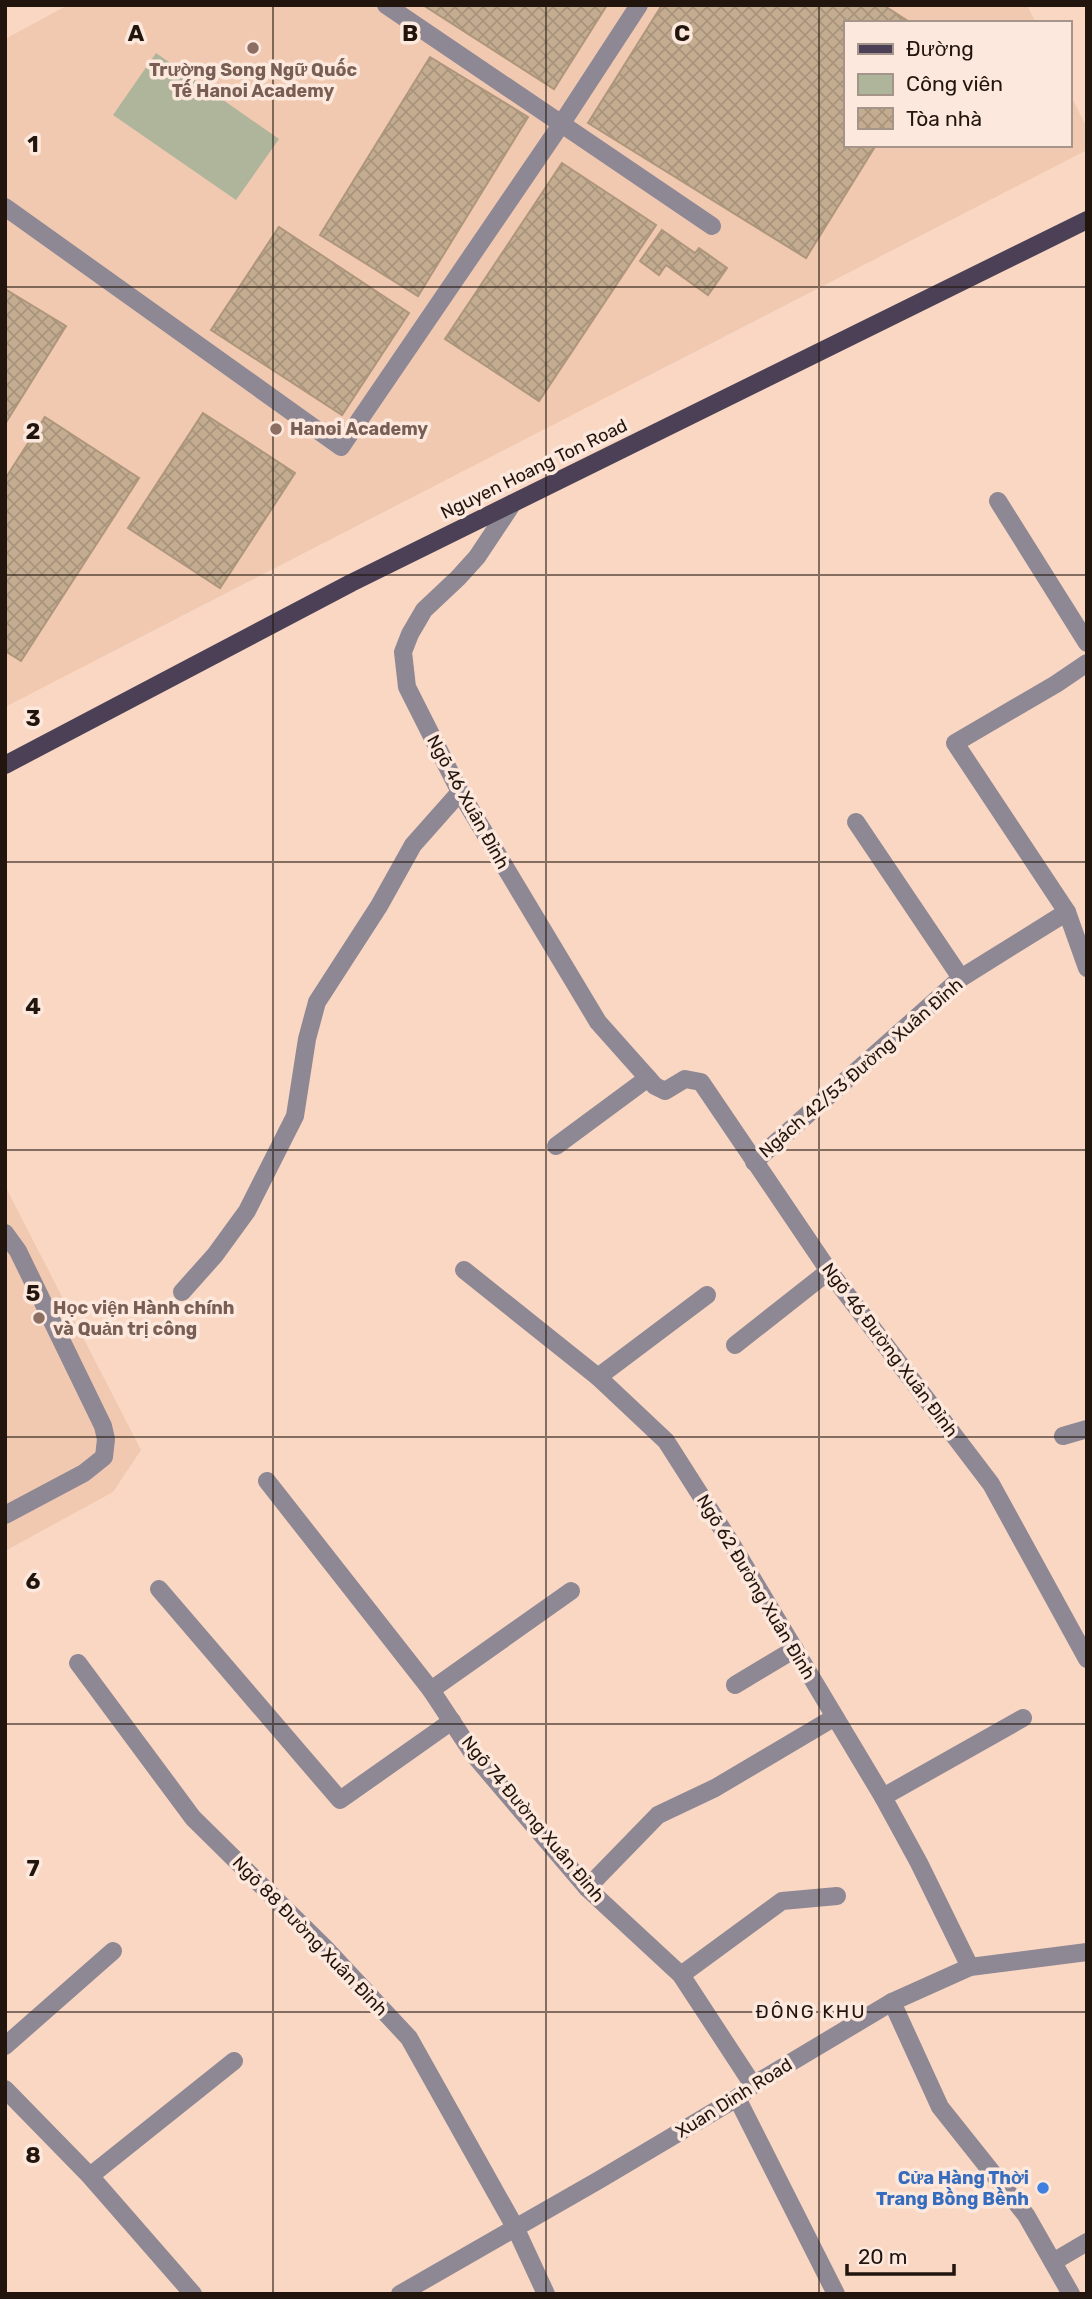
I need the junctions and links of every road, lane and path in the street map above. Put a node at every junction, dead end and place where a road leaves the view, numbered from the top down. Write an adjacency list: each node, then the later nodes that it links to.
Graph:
1 (386, 5): 3 (street)
2 (639, 5): 3 (street)
3 (562, 123): 4 (street); 6 (street)
4 (5, 207)
5 (1087, 220): 8 (main road, Nguyen Hoang Ton Road)
6 (712, 226)
7 (998, 501): 9 (street)
8 (513, 503): 11 (main road, Nguyen Hoang Ton Road); 12 (street, Ngõ 46 Xuân Đỉnh)
9 (1087, 643)
10 (1087, 663): 14 (street)
11 (5, 765)
12 (460, 792): 17 (street, Ngõ 46 Xuân Đỉnh); 24 (street)
13 (856, 822): 16 (street)
14 (1074, 919): 15 (street); 16 (street, Ngách 42/53 Đường Xuân Đỉnh)
15 (1087, 968)
16 (961, 978): 20 (street, Ngách 42/53 Đường Xuân Đỉnh)
17 (648, 1078): 18 (street, Ngõ 46 Xuân Đỉnh); 19 (street)
18 (665, 1091): 20 (street, Ngõ 46 Đường Xuân Đỉnh)
19 (556, 1146)
20 (754, 1162): 23 (street, Ngõ 46 Đường Xuân Đỉnh)
21 (5, 1233): 31 (street)
22 (464, 1270): 27 (street, Ngõ 62 Đường Xuân Đỉnh)
23 (829, 1271): 26 (street); 35 (street, Ngõ 46 Đường Xuân Đỉnh)
24 (182, 1292)
25 (707, 1295): 27 (street)
26 (735, 1345)
27 (598, 1377): 34 (street, Ngõ 62 Đường Xuân Đỉnh)
28 (1087, 1429): 29 (street)
29 (1063, 1436)
30 (267, 1481): 38 (street, Ngõ 74 Đường Xuân Đỉnh)
31 (5, 1516)
32 (159, 1588): 41 (street)
33 (571, 1591): 38 (street)
34 (795, 1649): 37 (street); 39 (street, Ngõ 62 Đường Xuân Đỉnh)
35 (1087, 1659)
36 (78, 1663): 56 (street, Ngõ 88 Đường Xuân Đỉnh)
37 (735, 1685)
38 (431, 1690): 41 (street, Ngõ 74 Đường Xuân Đỉnh)
39 (835, 1717): 42 (street, Ngõ 62 Đường Xuân Đỉnh); 43 (street)
40 (1023, 1717): 42 (street)
41 (452, 1721): 43 (street, Ngõ 74 Đường Xuân Đỉnh)
42 (883, 1797): 47 (street, Ngõ 62 Đường Xuân Đỉnh)
43 (587, 1888): 48 (street, Ngõ 74 Đường Xuân Đỉnh)
44 (837, 1896): 48 (street)
45 (113, 1951): 50 (street)
46 (1087, 1952): 47 (street, Xuan Dinh Road)
47 (970, 1967): 49 (street, Xuan Dinh Road)
48 (681, 1975): 52 (street, Ngõ 74 Đường Xuân Đỉnh)
49 (892, 2003): 52 (street, Xuan Dinh Road); 58 (street)
50 (5, 2046)
51 (234, 2061): 55 (street)
52 (753, 2085): 54 (street, Xuan Dinh Road)
53 (5, 2089): 55 (street)
54 (737, 2098): 56 (street, Xuan Dinh Road); 62 (street)
55 (90, 2176): 59 (street)
56 (515, 2227): 60 (street, Xuan Dinh Road); 61 (street, Ngõ 88 Đường Xuân Đỉnh)
57 (1087, 2242): 58 (street)
58 (1053, 2262): 63 (street)
59 (193, 2294)
60 (400, 2294)
61 (546, 2294)
62 (836, 2294)
63 (1071, 2294)

